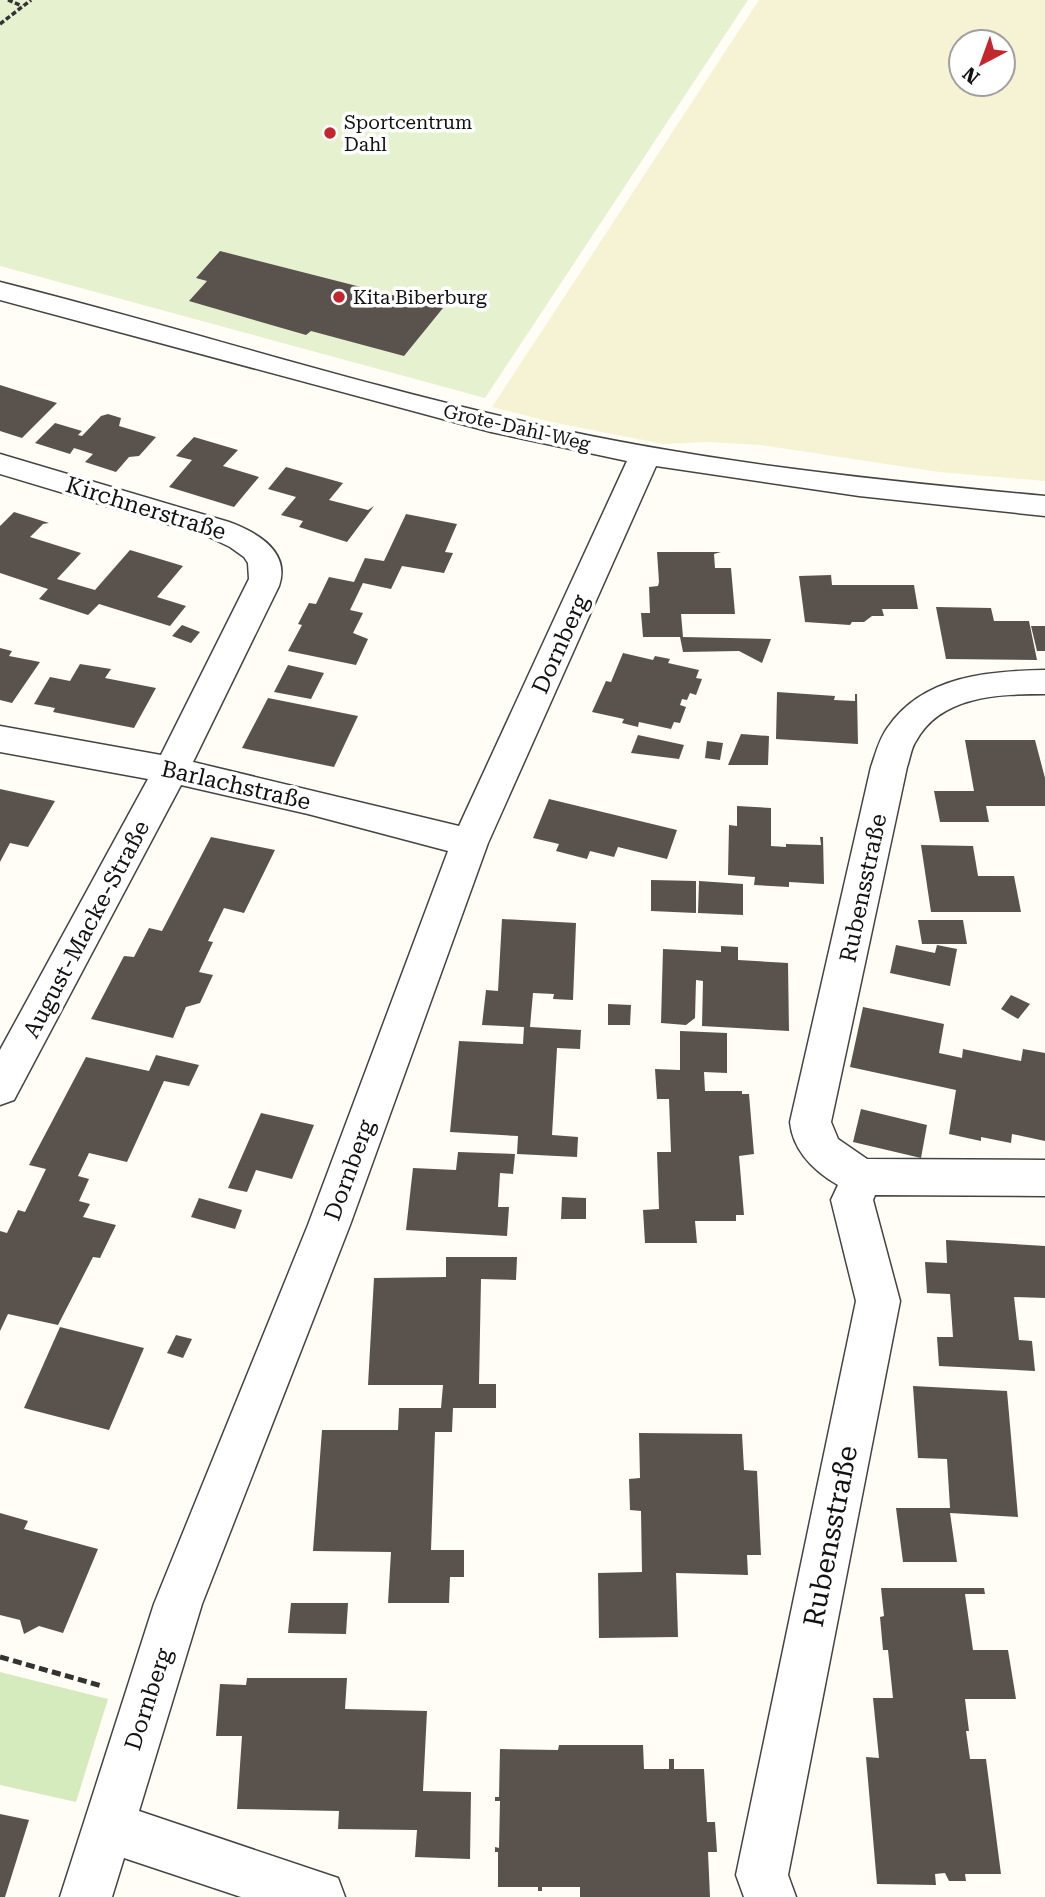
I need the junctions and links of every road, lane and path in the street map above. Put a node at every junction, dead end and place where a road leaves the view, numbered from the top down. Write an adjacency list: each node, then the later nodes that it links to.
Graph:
1 (8, 0): 3 (path)
2 (31, 0): 3 (path)
3 (23, 6): 4 (path)
4 (0, 24)
5 (0, 290): 6 (street, Grote-Dahl-Weg)
6 (645, 455): 8 (street, Grote-Dahl-Weg); 12 (street, Dornberg)
7 (0, 464): 11 (street, Kirchnerstraße)
8 (1045, 506)
9 (1045, 682): 14 (street, Rubensstraße)
10 (0, 739): 11 (street, Barlachstraße)
11 (172, 770): 12 (street, Barlachstraße); 13 (street, August-Macke-Straße)
12 (470, 844): 18 (street, Dornberg)
13 (0, 1088)
14 (862, 1177): 15 (street); 21 (street, Rubensstraße)
15 (1045, 1178)
16 (0, 1657): 17 (path, Dornberg)
17 (106, 1687)
18 (107, 1826): 19 (street, Dornberg); 20 (street)
19 (86, 1897)
20 (320, 1897)
21 (770, 1897)

